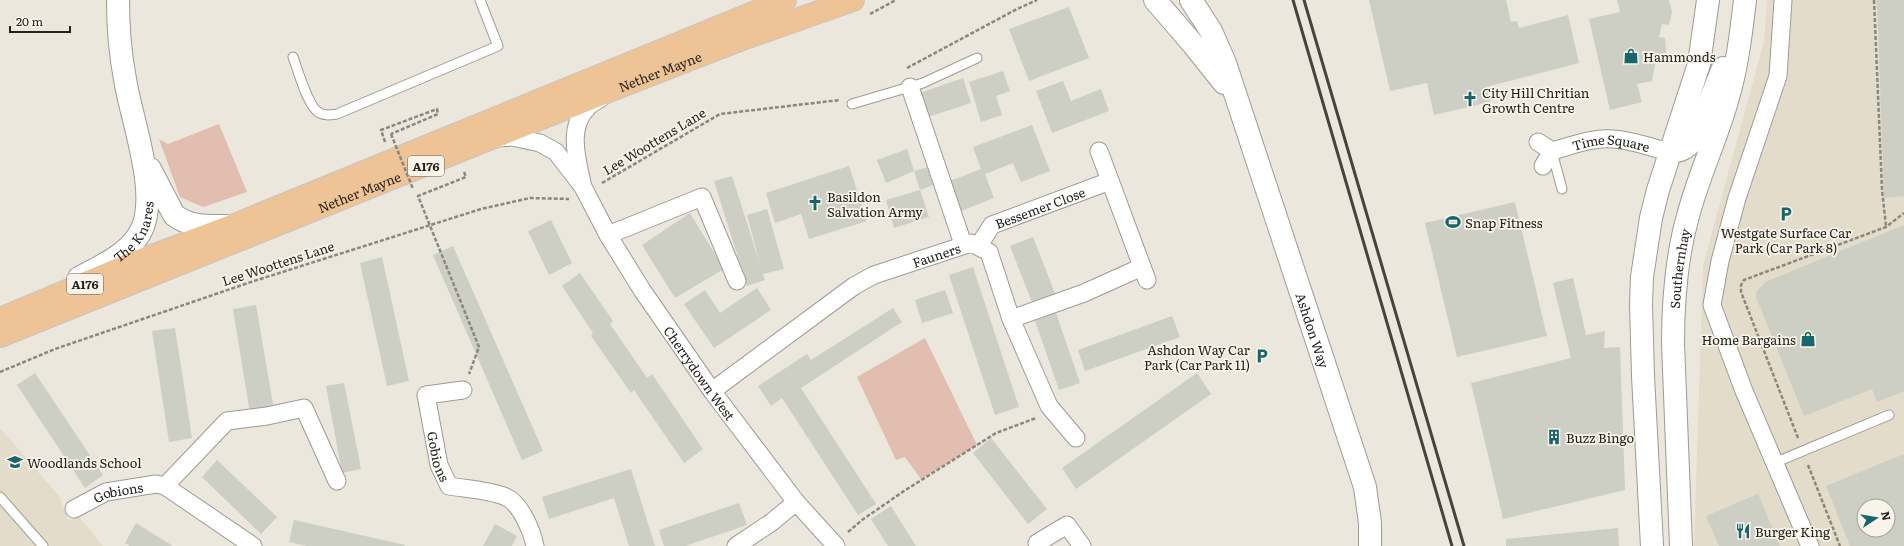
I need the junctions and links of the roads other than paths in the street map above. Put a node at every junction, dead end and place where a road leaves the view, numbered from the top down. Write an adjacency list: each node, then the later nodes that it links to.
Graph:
1 (118, 0): 20 (street, The Knares)
2 (480, 0): 10 (lane)
3 (785, 0): 25 (main road, Nether Mayne / A176)
4 (1155, 0): 15 (street, Ashdon Way)
5 (1191, 0): 15 (street, Ashdon Way)
6 (1708, 0): 19 (street)
7 (1745, 0): 19 (street, Southernhay); 54 (street, Southernhay)
8 (1783, 0): 37 (street)
9 (860, 8): 12 (main road, Nether Mayne / A176)
10 (293, 57)
11 (977, 58): 13 (lane)
12 (621, 86): 16 (main road, Nether Mayne / A176); 23 (street, Cherrydown West)
13 (910, 87): 14 (lane); 27 (street)
14 (852, 104)
15 (1243, 117): 40 (street, Ashdon Way)
16 (490, 139): 23 (street, Cherrydown West); 32 (main road, Nether Mayne / A176)
17 (1545, 146): 19 (street, Time Square); 21 (street); 24 (lane)
18 (1098, 151): 22 (street)
19 (1670, 152): 53 (street)
20 (143, 157): 25 (street, The Knares); 29 (street, The Knares)
21 (1543, 166)
22 (1110, 181): 27 (street, Bessemer Close); 31 (street)
23 (590, 186): 26 (street, Cherrydown West)
24 (1562, 189)
25 (232, 226): 29 (main road, Nether Mayne / A176)
26 (608, 235): 28 (street); 34 (street, Cherrydown West)
27 (971, 245): 31 (street, Fauners); 34 (street, Fauners)
28 (737, 281)
29 (34, 305): 30 (main road, Nether Mayne / A176)
30 (0, 319)
31 (1011, 319): 36 (street, Fauners)
32 (0, 336)
33 (463, 390): 48 (street, Gobions)
34 (712, 391): 42 (street, Cherrydown West)
35 (1888, 415): 37 (lane)
36 (1076, 438)
37 (1774, 463): 55 (street)
38 (337, 481): 39 (street)
39 (165, 486): 43 (street, Gobions); 47 (street)
40 (1365, 487): 51 (street, Ashdon Way); 52 (street)
41 (0, 497): 46 (lane)
42 (796, 502): 45 (street, Cherrydown West); 49 (street)
43 (74, 509)
44 (1038, 543): 50 (street)
45 (835, 545)
46 (43, 546)
47 (253, 546)
48 (535, 546)
49 (736, 546)
50 (1082, 546)
51 (1370, 546)
52 (1381, 546)
53 (1652, 546)
54 (1681, 546)
55 (1810, 546)

